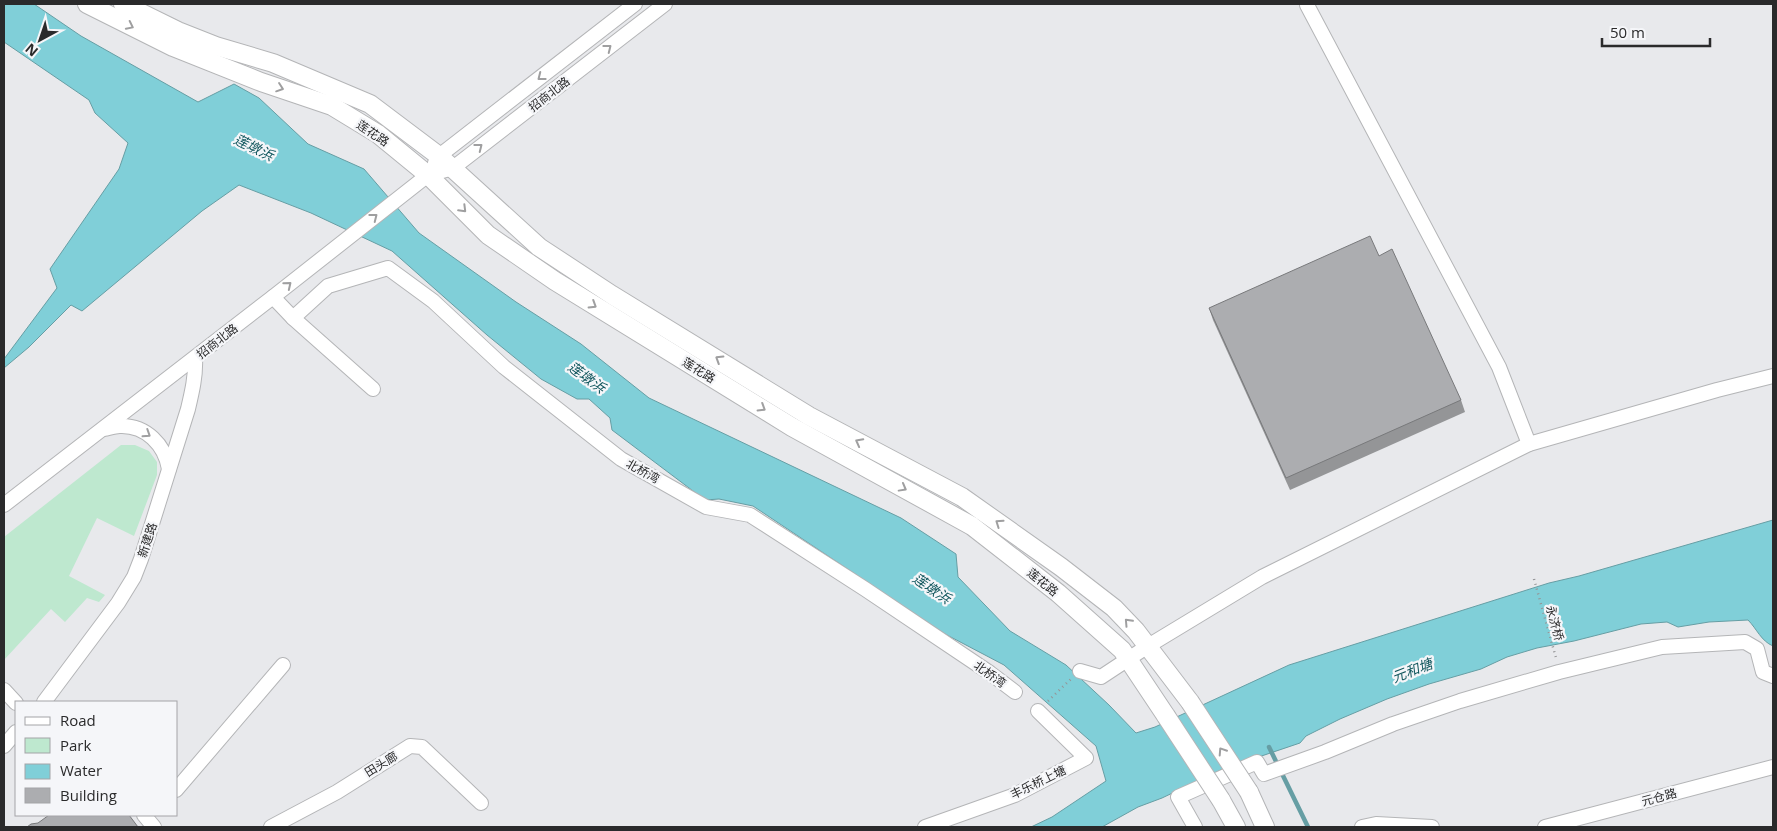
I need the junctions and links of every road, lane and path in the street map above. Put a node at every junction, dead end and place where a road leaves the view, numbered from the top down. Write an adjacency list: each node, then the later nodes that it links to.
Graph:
1 (87, 4): 8 (main road, 莲花路, one-way to 8)
2 (123, 4): 6 (main road, 莲花路)
3 (635, 4): 6 (street, 招商北路, one-way to 6)
4 (665, 4): 7 (street, 招商北路, one-way to 4)
5 (1308, 5): 15 (street)
6 (439, 156): 7 (main road, 莲花路); 8 (street, 招商北路)
7 (452, 168): 8 (street, 招商北路); 19 (main road, 莲花路, one-way to 7)
8 (428, 175): 9 (street, 招商北路, one-way to 8); 20 (main road, 莲花路, one-way to 20)
9 (273, 297): 10 (street); 11 (street, 招商北路)
10 (292, 318): 13 (street); 26 (street, 北桥湾)
11 (195, 358): 14 (street, 招商北路); 16 (street, 新建路)
12 (1773, 376): 15 (street)
13 (373, 389)
14 (103, 429): 16 (street, one-way to 16); 17 (street, 招商北路)
15 (1529, 444): 19 (street)
16 (169, 471): 27 (street, 新建路)
17 (4, 505)
18 (1534, 579): 23 (path, 永济桥)
19 (1148, 646): 20 (street); 39 (main road, 莲花路, one-way to 19, bridge)
20 (1128, 660): 22 (street); 38 (main road, 莲花路, bridge)
21 (283, 665): 33 (street)
22 (1080, 671): 29 (path)
23 (1559, 672): 24 (street); 35 (street)
24 (1773, 676)
25 (4, 690): 28 (street)
26 (1015, 692)
27 (47, 701)
28 (15, 702)
29 (1038, 711): 37 (street, 丰乐桥上塘)
30 (15, 733): 31 (street)
31 (4, 746)
32 (1773, 768): 42 (street, 元仓路)
33 (178, 788)
34 (481, 803): 36 (street, 田头廊)
35 (1189, 825)
36 (271, 827)
37 (925, 827)
38 (1236, 827)
39 (1265, 827)
40 (1362, 827): 41 (street)
41 (1432, 827)
42 (1544, 827)

